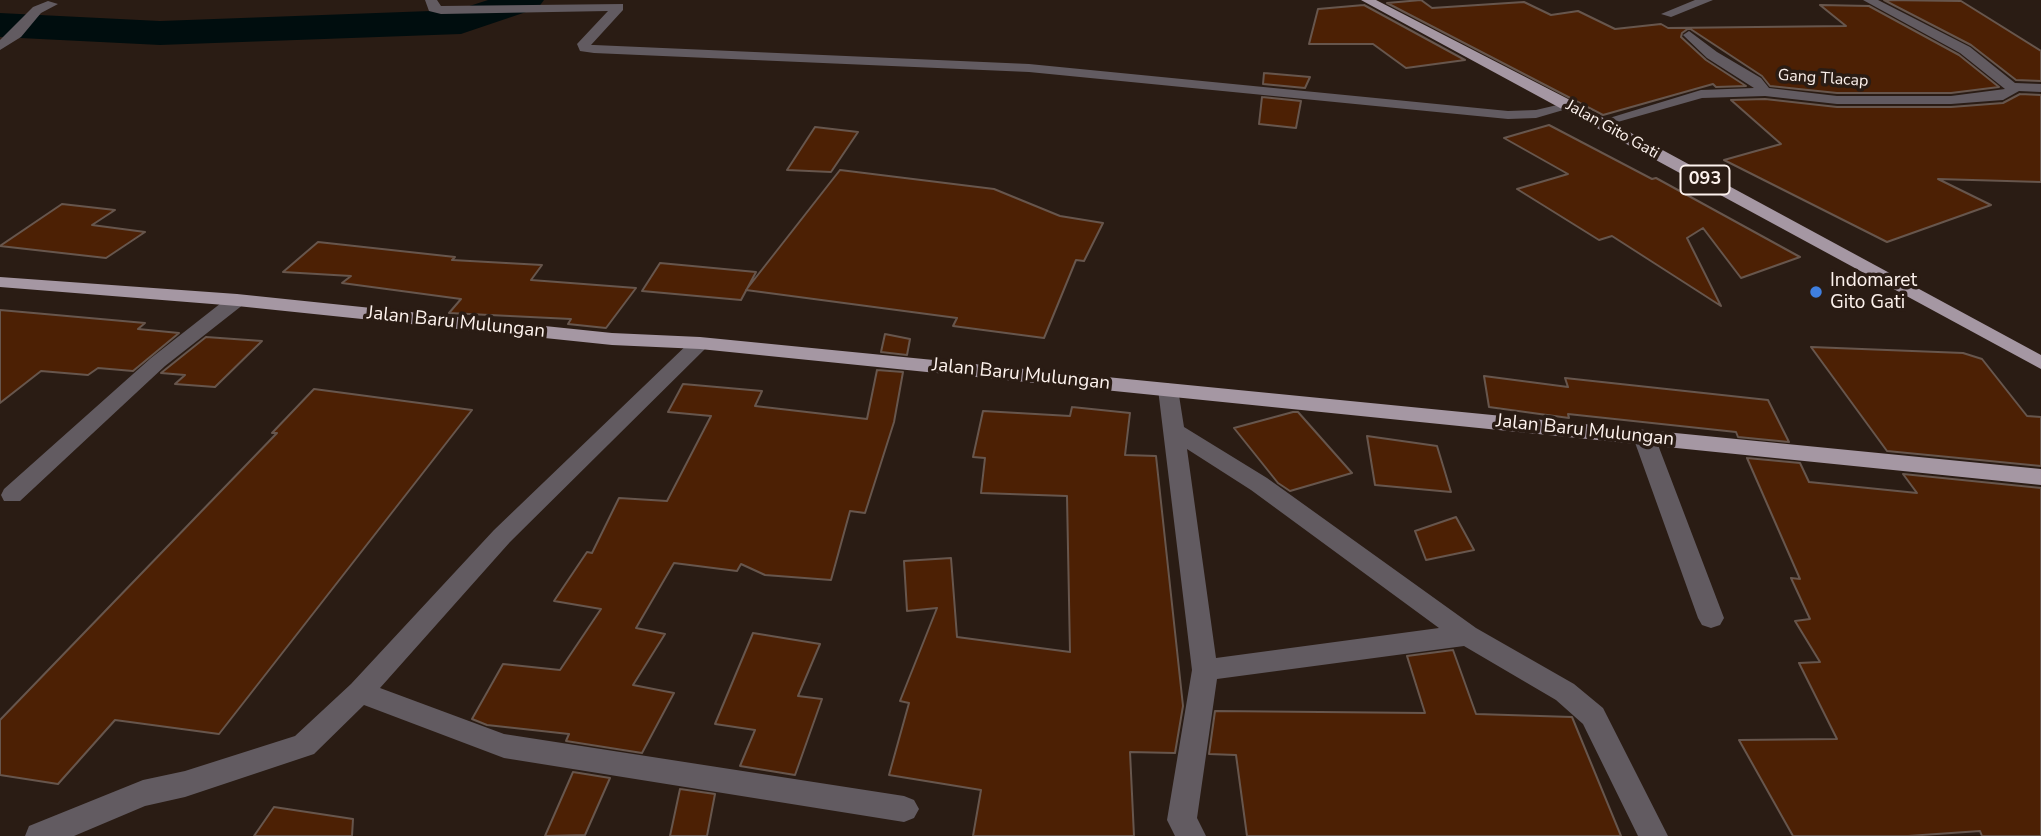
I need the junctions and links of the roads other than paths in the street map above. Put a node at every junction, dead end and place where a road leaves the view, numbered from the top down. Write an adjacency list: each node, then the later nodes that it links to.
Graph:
1 (431, 0): 12 (street)
2 (1367, 0): 12 (main road, Jalan Gito Gati / 093)
3 (1707, 0): 6 (street)
4 (1869, 0): 9 (street)
5 (52, 4): 8 (street)
6 (1667, 14)
7 (1689, 35): 11 (street)
8 (0, 46)
9 (2011, 87): 10 (street, Gang Tlacap); 11 (street, Gang Tlacap)
10 (2041, 88)
11 (1765, 92): 13 (street, Gang Tlacap)
12 (1570, 106): 13 (main road, Jalan Gito Gati / 093)
13 (1600, 123): 17 (main road, Jalan Gito Gati / 093)
14 (1, 283): 15 (main road, Jalan Baru Mulungan)
15 (237, 300): 16 (main road, Jalan Baru Mulungan); 22 (street)
16 (700, 343): 18 (main road, Jalan Baru Mulungan); 26 (street)
17 (2041, 363)
18 (1168, 389): 19 (street); 20 (main road, Jalan Baru Mulungan)
19 (1174, 431): 24 (street); 25 (street)
20 (1644, 437): 21 (main road, Jalan Baru Mulungan); 23 (street)
21 (2041, 477)
22 (12, 495)
23 (1711, 618)
24 (1467, 635): 25 (street); 30 (street)
25 (1205, 670): 29 (street)
26 (360, 692): 27 (street); 28 (street)
27 (904, 809)
28 (40, 836)
29 (1191, 836)
30 (1653, 836)

